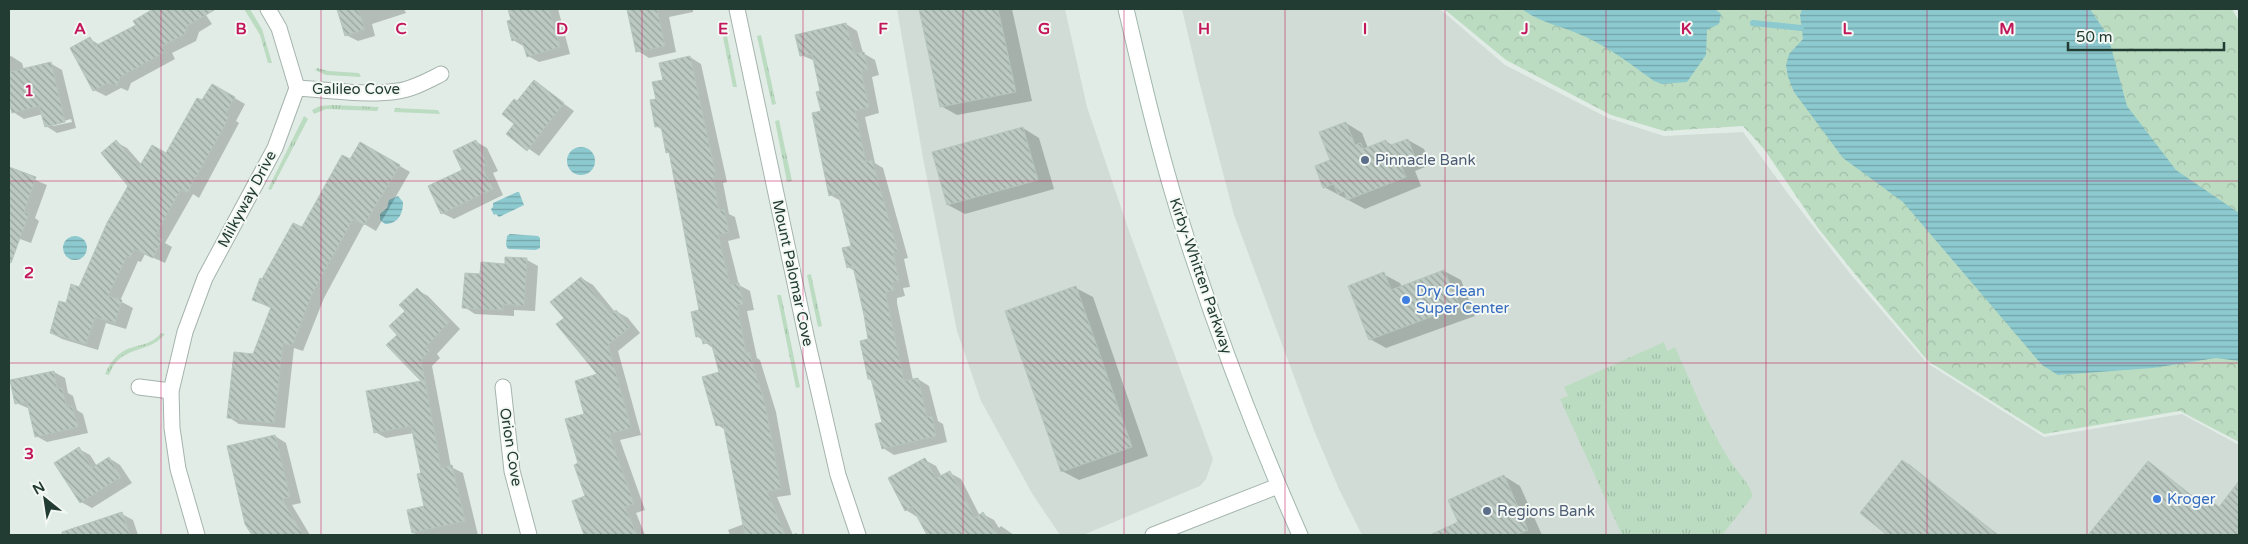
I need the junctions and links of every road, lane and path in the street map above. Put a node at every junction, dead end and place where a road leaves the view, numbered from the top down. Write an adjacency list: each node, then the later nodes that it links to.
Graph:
1 (268, 9): 5 (street)
2 (737, 9): 12 (street, Mount Palomar Cove)
3 (1126, 9): 9 (street, Kirby-Whitten Parkway)
4 (441, 74): 5 (street, Galileo Cove)
5 (297, 88): 8 (street, Milkyway Drive)
6 (139, 387): 8 (street)
7 (503, 387): 11 (street, Orion Cove)
8 (171, 390): 10 (street, Milkyway Drive)
9 (1278, 486): 13 (street); 14 (street, Kirby-Whitten Parkway)
10 (197, 535)
11 (530, 535)
12 (858, 535)
13 (1153, 535)
14 (1300, 535)

